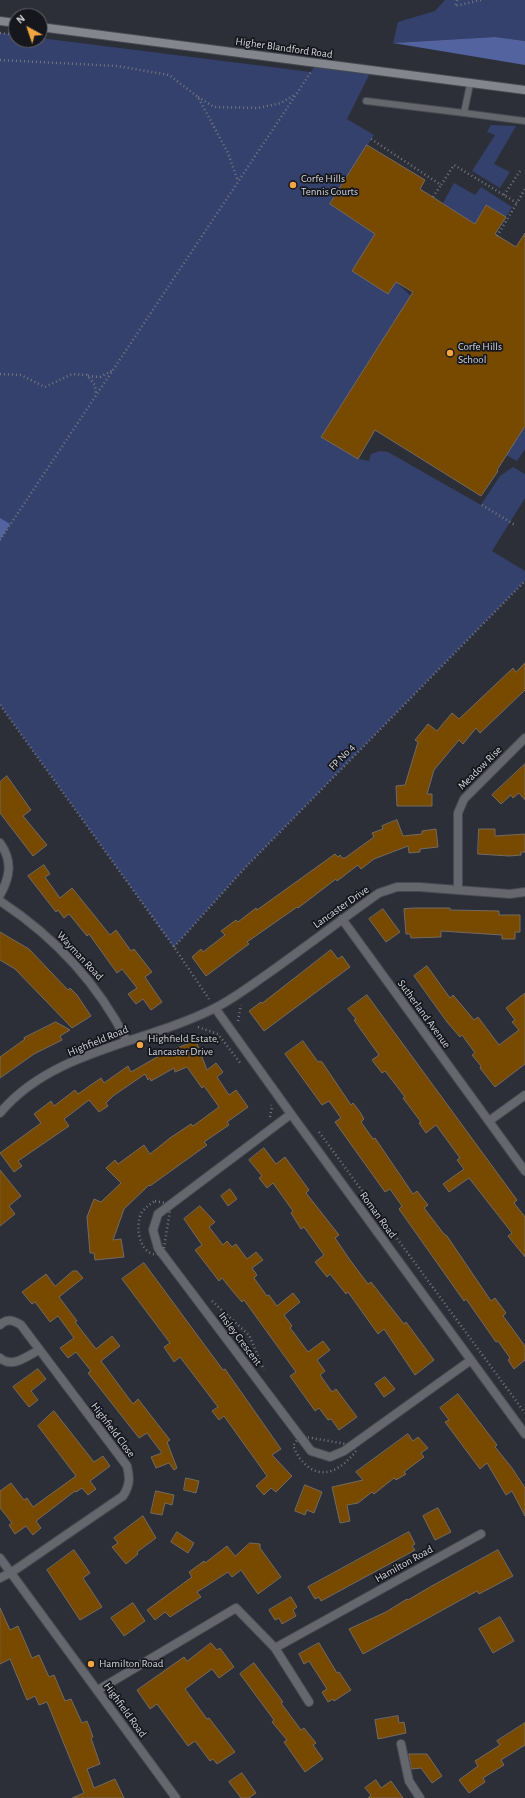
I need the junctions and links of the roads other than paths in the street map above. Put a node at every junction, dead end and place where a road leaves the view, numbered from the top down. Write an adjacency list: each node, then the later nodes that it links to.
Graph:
1 (48, 28): 2 (main road, Higher Blandford Road)
2 (470, 84): 3 (main road, Higher Blandford Road); 5 (lane)
3 (525, 90)
4 (366, 101): 5 (lane)
5 (464, 113): 6 (lane)
6 (525, 121)
7 (525, 738): 9 (street, Meadow Rise)
8 (0, 843): 11 (street)
9 (458, 890): 10 (street, Lancaster Drive); 13 (street, Lancaster Drive)
10 (525, 892)
11 (0, 895)
12 (0, 901): 15 (street, Wayman Road)
13 (342, 919): 14 (street, Lancaster Drive); 19 (street, Sutherland Avenue)
14 (215, 1008): 15 (street, Highfield Road); 18 (street, Roman Road)
15 (127, 1041): 17 (street, Highfield Road)
16 (525, 1095): 19 (street)
17 (0, 1113)
18 (291, 1114): 24 (street, Roman Road); 24 (street, Insley Crescent)
19 (489, 1121): 20 (street, Sutherland Avenue)
20 (525, 1171)
21 (0, 1325): 22 (street, Highfield Close)
22 (38, 1350): 23 (street); 28 (street, Highfield Close)
23 (0, 1358)
24 (471, 1360): 25 (street, Roman Road)
25 (525, 1434)
26 (481, 1534): 30 (street, Hamilton Road)
27 (0, 1558): 28 (street, Highfield Road)
28 (12, 1572): 29 (street, Highfield Close); 31 (street, Highfield Road)
29 (0, 1578)
30 (275, 1648): 31 (street); 32 (street)
31 (98, 1690): 34 (street, Highfield Road)
32 (309, 1702)
33 (401, 1744): 35 (street)
34 (176, 1798)
35 (420, 1798)

